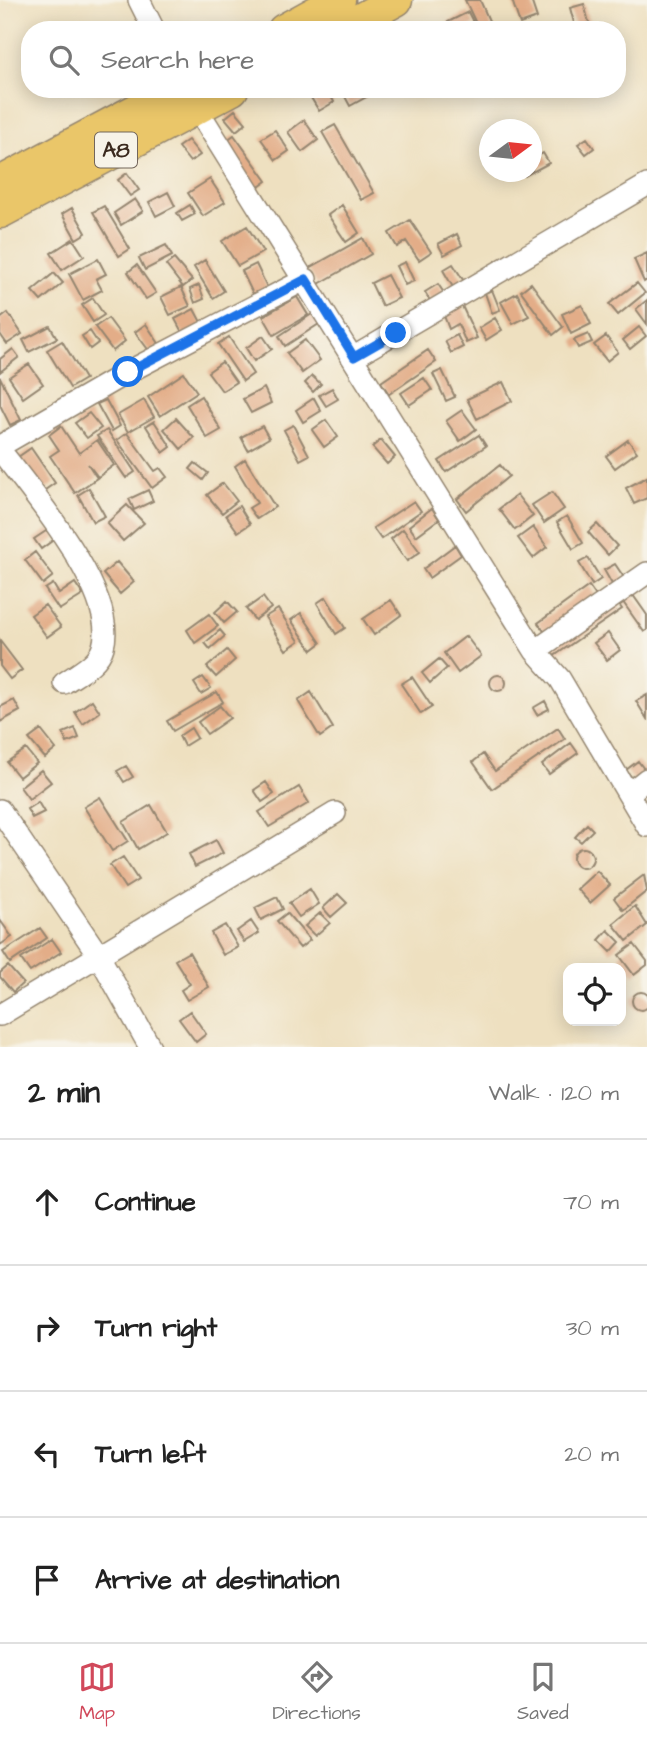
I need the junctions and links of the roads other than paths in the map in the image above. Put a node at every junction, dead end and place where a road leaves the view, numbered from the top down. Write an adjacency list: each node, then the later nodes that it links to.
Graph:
1 (139, 0): 4 (street)
2 (339, 0): 5 (highway)
3 (396, 0): 6 (highway)
4 (150, 21)
5 (300, 21)
6 (358, 21)
7 (180, 98): 10 (highway, A8)
8 (181, 98): 12 (highway, A8)
9 (188, 98): 13 (street)
10 (0, 183)
11 (647, 185): 14 (street)
12 (0, 212)
13 (306, 279): 14 (street); 15 (street)
14 (354, 357): 17 (street)
15 (0, 448): 18 (street)
16 (647, 573): 17 (street)
17 (535, 651): 20 (street)
18 (64, 683)
19 (647, 779): 20 (street)
20 (628, 794): 23 (street)
21 (0, 810): 24 (street)
22 (335, 813): 24 (street)
23 (647, 826)
24 (99, 956): 25 (street); 26 (street)
25 (0, 1015)
26 (150, 1047)

